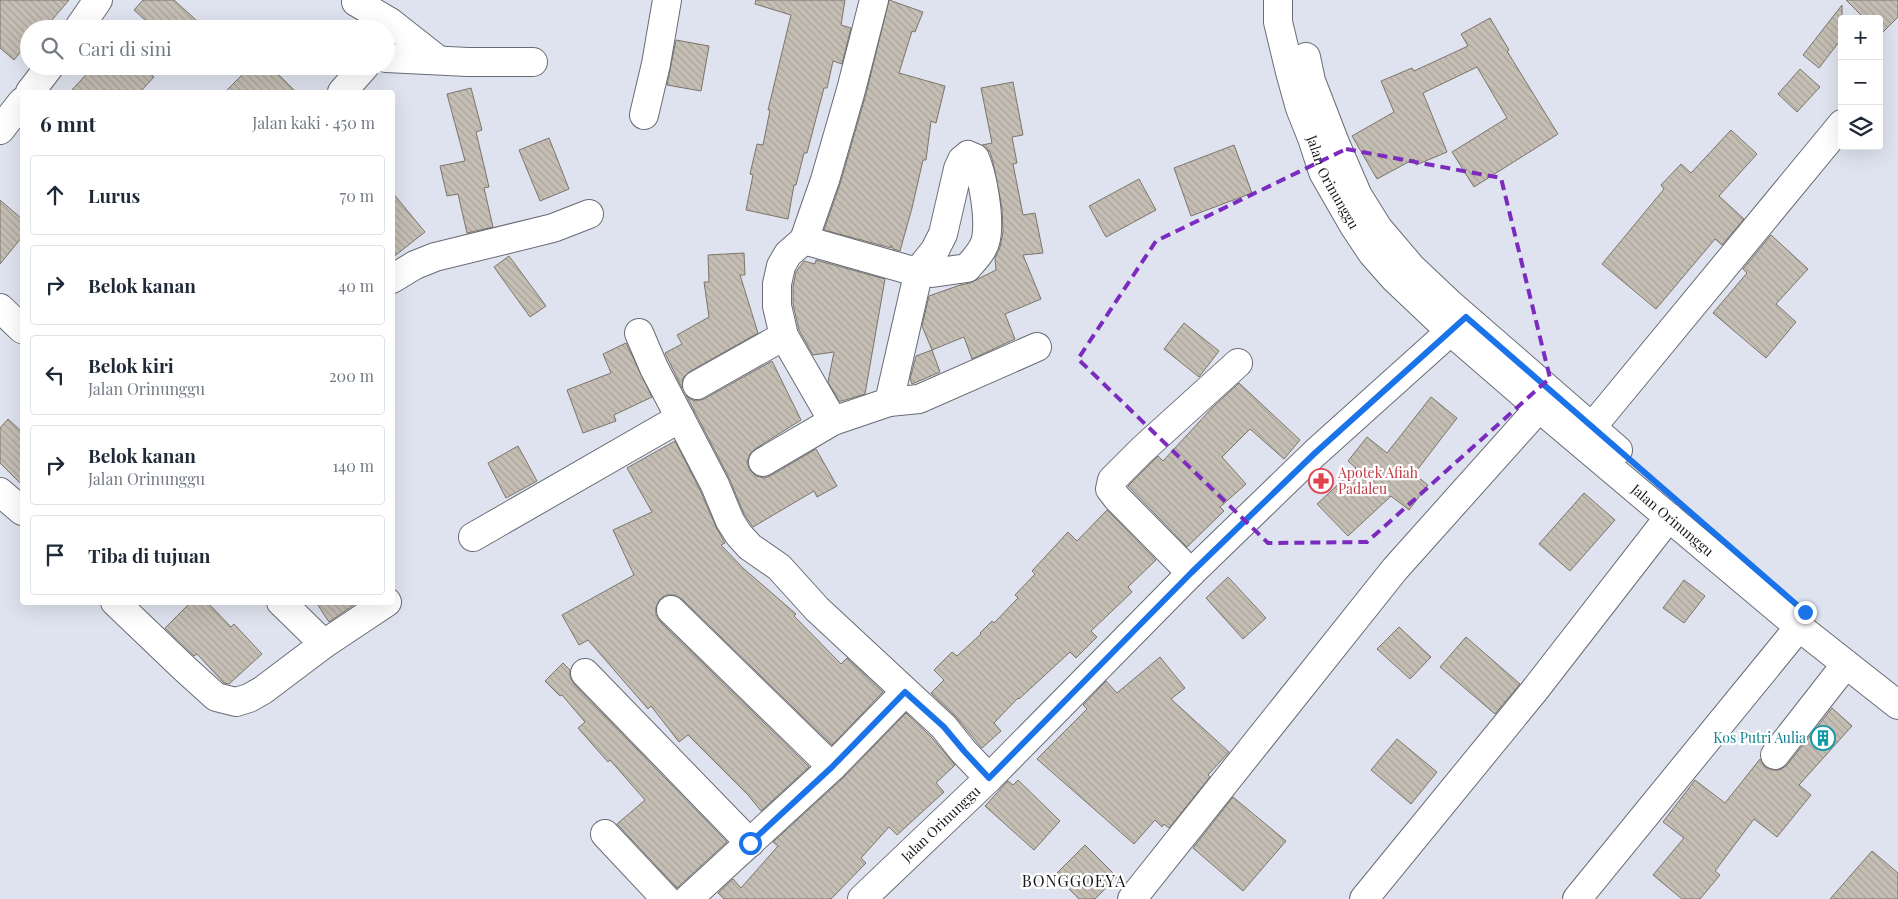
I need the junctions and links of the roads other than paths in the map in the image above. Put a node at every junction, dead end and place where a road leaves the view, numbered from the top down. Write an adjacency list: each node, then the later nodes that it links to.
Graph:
1 (98, 0): 7 (street)
2 (667, 0): 19 (street)
3 (874, 0): 23 (street)
4 (1278, 0): 26 (street, Jalan Orinunggu)
5 (1295, 0): 26 (street, Jalan Orinunggu)
6 (356, 1): 8 (street); 9 (street)
7 (84, 20)
8 (359, 20)
9 (387, 20)
10 (395, 26): 11 (street)
11 (437, 59): 12 (street); 13 (street)
12 (395, 62)
13 (533, 62)
14 (43, 75): 16 (street)
15 (358, 75): 17 (street)
16 (32, 90)
17 (344, 90)
18 (20, 105): 21 (street)
19 (644, 115)
20 (1838, 129): 37 (street)
21 (0, 130)
22 (589, 214): 24 (street)
23 (804, 240): 29 (street); 33 (street)
24 (395, 277)
25 (0, 308): 27 (street)
26 (1458, 324): 34 (street, Jalan Orinunggu); 37 (street, Jalan Orinunggu); 43 (street, Jalan Orinunggu)
27 (20, 327)
28 (639, 332): 35 (street)
29 (784, 336): 32 (street); 36 (street)
30 (1037, 347): 33 (street)
31 (1238, 363): 43 (street)
32 (698, 385)
33 (889, 402): 36 (street)
34 (1539, 408): 37 (street, Jalan Orinunggu); 62 (street)
35 (680, 418): 42 (street); 52 (street)
36 (833, 421): 38 (street)
37 (1587, 435): 41 (street, Jalan Orinunggu); 53 (street, Jalan Orinunggu)
38 (763, 462)
39 (0, 492): 40 (street)
40 (20, 510)
41 (1669, 517): 48 (street, Jalan Orinunggu); 63 (street)
42 (473, 537)
43 (1191, 573): 56 (street, Jalan Orinunggu)
44 (118, 605): 49 (street)
45 (284, 605): 49 (street)
46 (382, 605): 49 (street)
47 (671, 610): 55 (street)
48 (1799, 627): 50 (street, Jalan Orinunggu); 64 (street)
49 (324, 644)
50 (1846, 664): 53 (street, Jalan Orinunggu); 54 (street)
51 (585, 673): 58 (street)
52 (905, 692): 55 (street); 56 (street)
53 (1890, 693)
54 (1775, 755)
55 (832, 767): 58 (street)
56 (989, 778): 61 (street, Jalan Orinunggu)
57 (605, 834): 59 (street)
58 (750, 843): 60 (street)
59 (666, 899)
60 (688, 899)
61 (862, 899)
62 (1132, 899)
63 (1364, 899)
64 (1577, 899)

